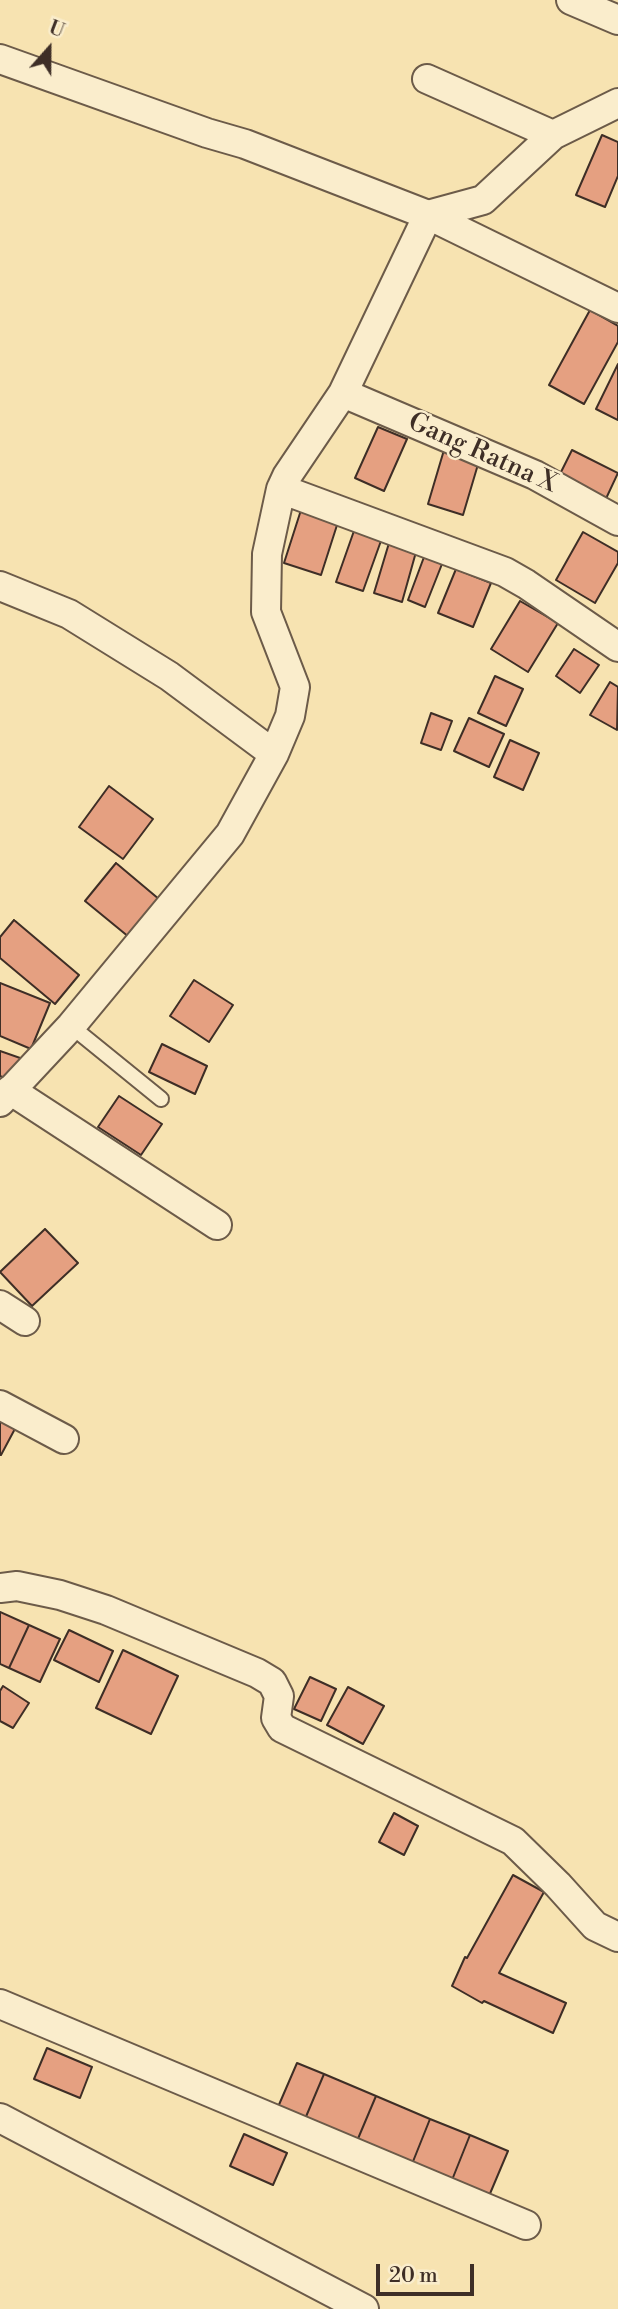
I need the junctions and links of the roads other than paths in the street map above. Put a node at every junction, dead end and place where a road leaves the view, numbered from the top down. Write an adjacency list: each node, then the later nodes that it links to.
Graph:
1 (571, 0): 2 (street)
2 (618, 20)
3 (0, 59): 7 (street)
4 (427, 79): 6 (street)
5 (616, 107): 6 (street)
6 (553, 135): 7 (street)
7 (428, 215): 8 (street); 9 (street)
8 (618, 308)
9 (343, 393): 10 (street); 11 (street, Gang Ratna X)
10 (281, 489): 13 (street); 14 (street)
11 (618, 521)
12 (0, 586): 14 (street)
13 (618, 647)
14 (274, 754): 15 (street)
15 (71, 1026): 16 (street); 17 (lane)
16 (5, 1096): 18 (street)
17 (161, 1098)
18 (217, 1225)
19 (0, 1305): 20 (street)
20 (25, 1321)
21 (0, 1405): 22 (street)
22 (64, 1439)
23 (0, 1588): 24 (street)
24 (618, 1937)
25 (0, 2004): 27 (street)
26 (0, 2118): 28 (street)
27 (526, 2225)
28 (364, 2309)

